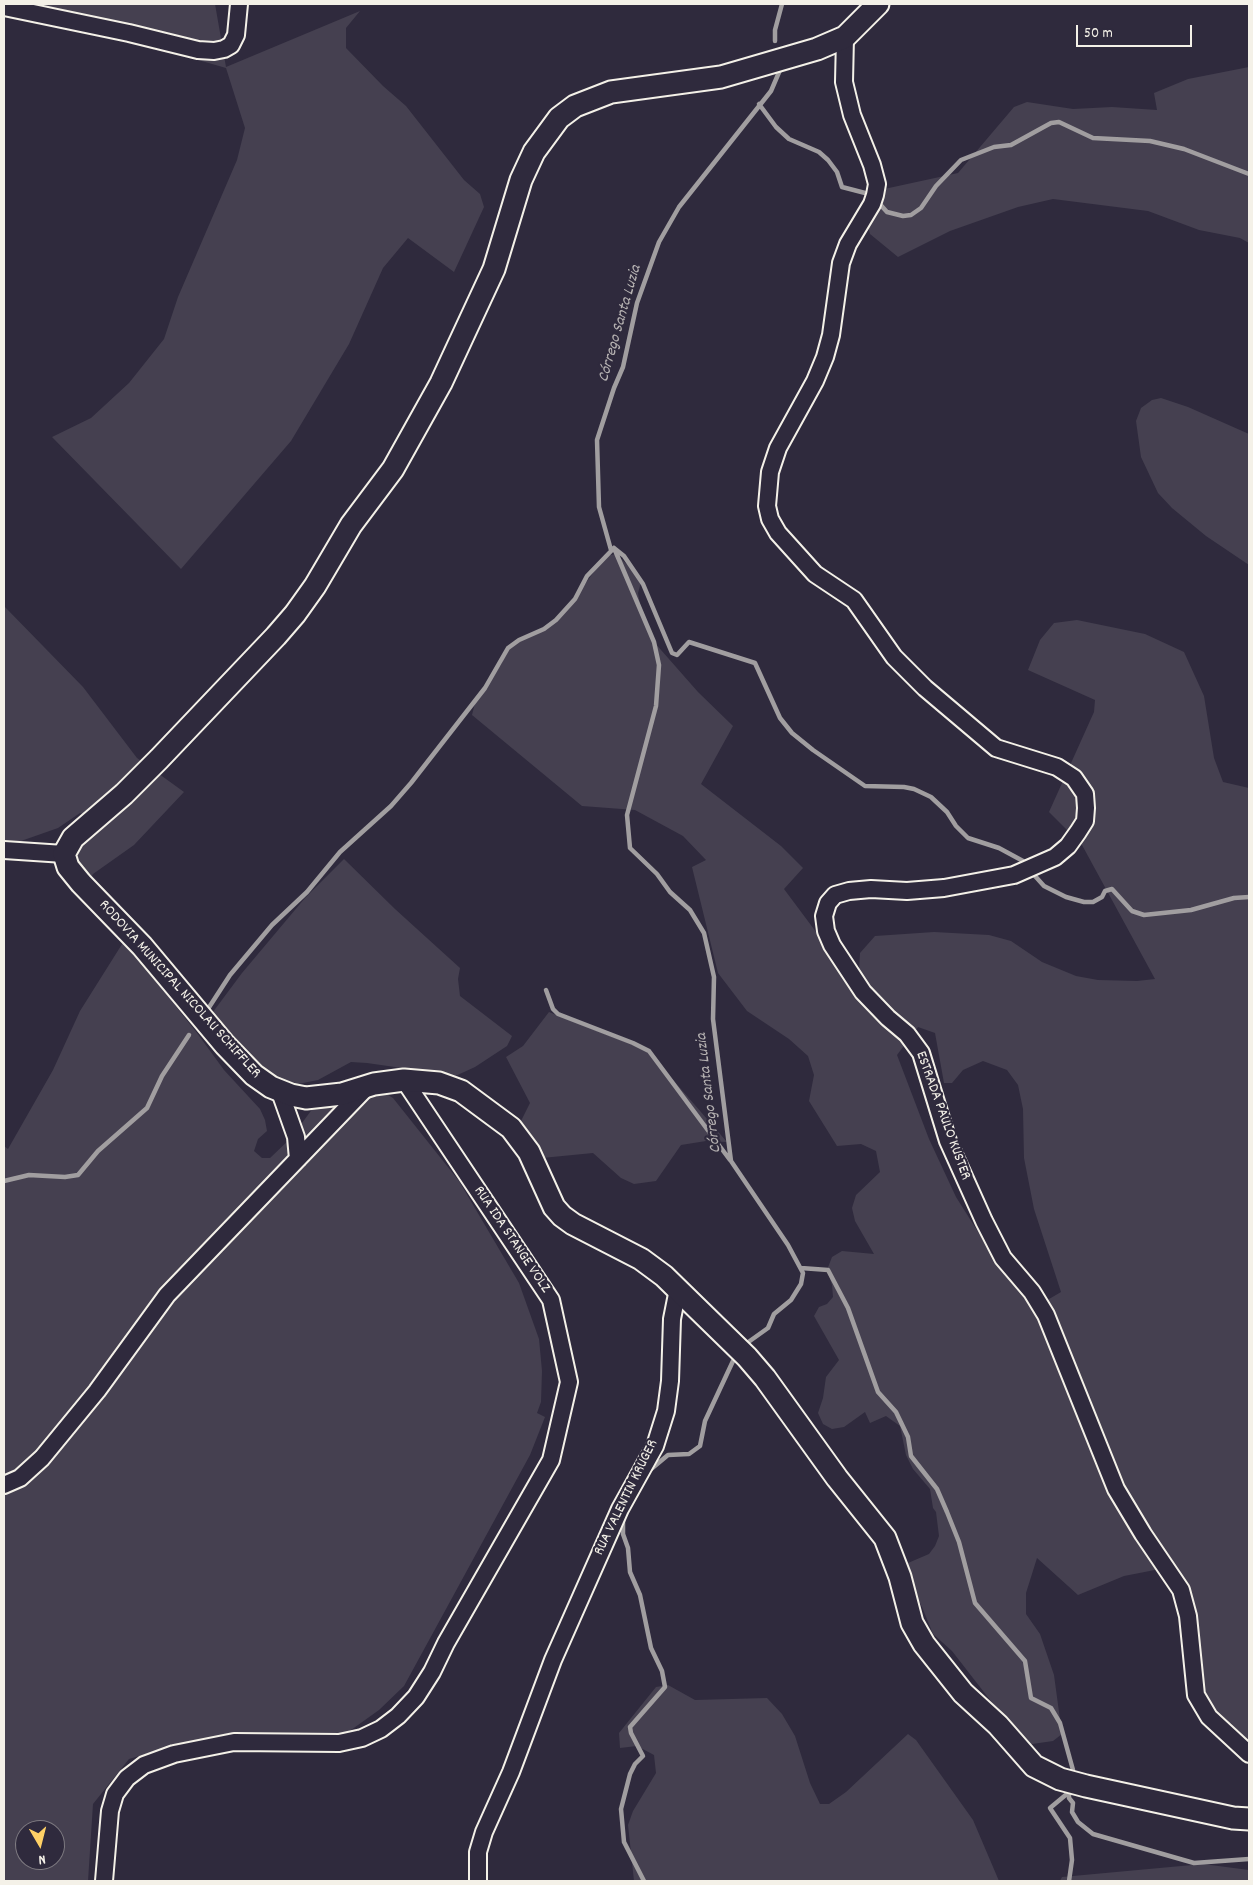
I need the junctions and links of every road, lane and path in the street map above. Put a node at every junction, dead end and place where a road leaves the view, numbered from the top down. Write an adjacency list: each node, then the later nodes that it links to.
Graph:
1 (239, 4): 3 (street)
2 (878, 4): 4 (street)
3 (4, 7)
4 (845, 37): 6 (street); 13 (street, ESTRADA PAULO KUSTER)
5 (4, 850): 6 (street)
6 (64, 854): 9 (street, RODOVIA MUNICIPAL NICOLAU SCHIFFLER)
7 (404, 1080): 8 (street, RODOVIA MUNICIPAL NICOLAU SCHIFFLER); 11 (street, RODOVIA MUNICIPAL NICOLAU SCHIFFLER); 15 (street, RUA IDA STANGE VOLZ)
8 (367, 1087): 9 (street, RODOVIA MUNICIPAL NICOLAU SCHIFFLER); 10 (street)
9 (280, 1092): 10 (street)
10 (298, 1159): 12 (street)
11 (678, 1289): 14 (street, RODOVIA MUNICIPAL NICOLAU SCHIFFLER); 16 (street, RUA VALENTIN KRUGER)
12 (4, 1485)
13 (1249, 1754)
14 (1249, 1819)
15 (104, 1881)
16 (478, 1881)

